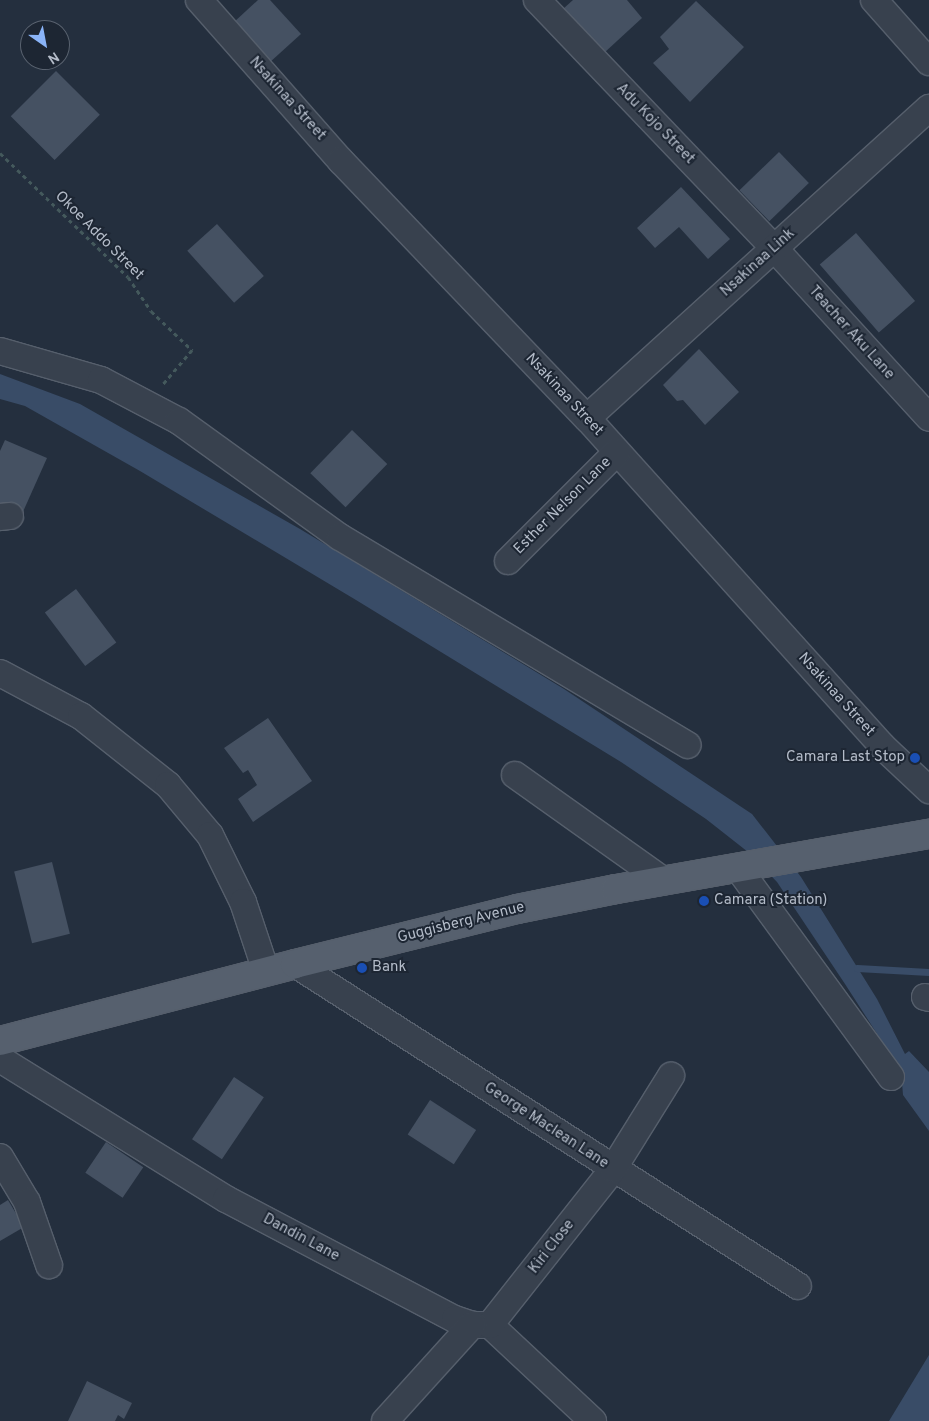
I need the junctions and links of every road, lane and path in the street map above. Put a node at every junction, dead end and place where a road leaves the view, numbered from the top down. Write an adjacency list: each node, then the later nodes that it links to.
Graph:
1 (199, 0): 10 (street, Nsakinaa Street)
2 (537, 0): 7 (street, Adu Kojo Street)
3 (874, 0): 4 (street)
4 (929, 62)
5 (929, 108): 7 (street, Nsakinaa Link)
6 (0, 153): 9 (path, Okoe Addo Street)
7 (774, 248): 10 (street, Nsakinaa Link); 11 (street, Teacher Aku Lane)
8 (0, 352): 9 (street)
9 (146, 404): 15 (street)
10 (587, 418): 12 (street, Nsakinaa Street)
11 (929, 418)
12 (617, 452): 13 (street, Esther Nelson Lane); 17 (street, Nsakinaa Street)
13 (508, 561)
14 (0, 673): 22 (street)
15 (688, 744)
16 (515, 775): 20 (street)
17 (929, 790)
18 (929, 834): 19 (main road, Guggisberg Avenue)
19 (748, 866): 20 (main road, Guggisberg Avenue); 26 (street)
20 (664, 881): 21 (main road, Guggisberg Avenue)
21 (295, 964): 22 (main road, Guggisberg Avenue); 28 (street, George Maclean Lane)
22 (266, 971): 23 (main road, Guggisberg Avenue)
23 (0, 1041)
24 (0, 1059): 31 (street, Dandin Lane)
25 (671, 1076): 28 (street, Kiri Close)
26 (891, 1077)
27 (0, 1157): 29 (street)
28 (614, 1170): 30 (street, George Maclean Lane); 31 (street, Kiri Close)
29 (49, 1265)
30 (798, 1286)
31 (481, 1325): 32 (street, Kiri Close); 33 (street, Dandin Lane)
32 (385, 1421)
33 (593, 1421)

